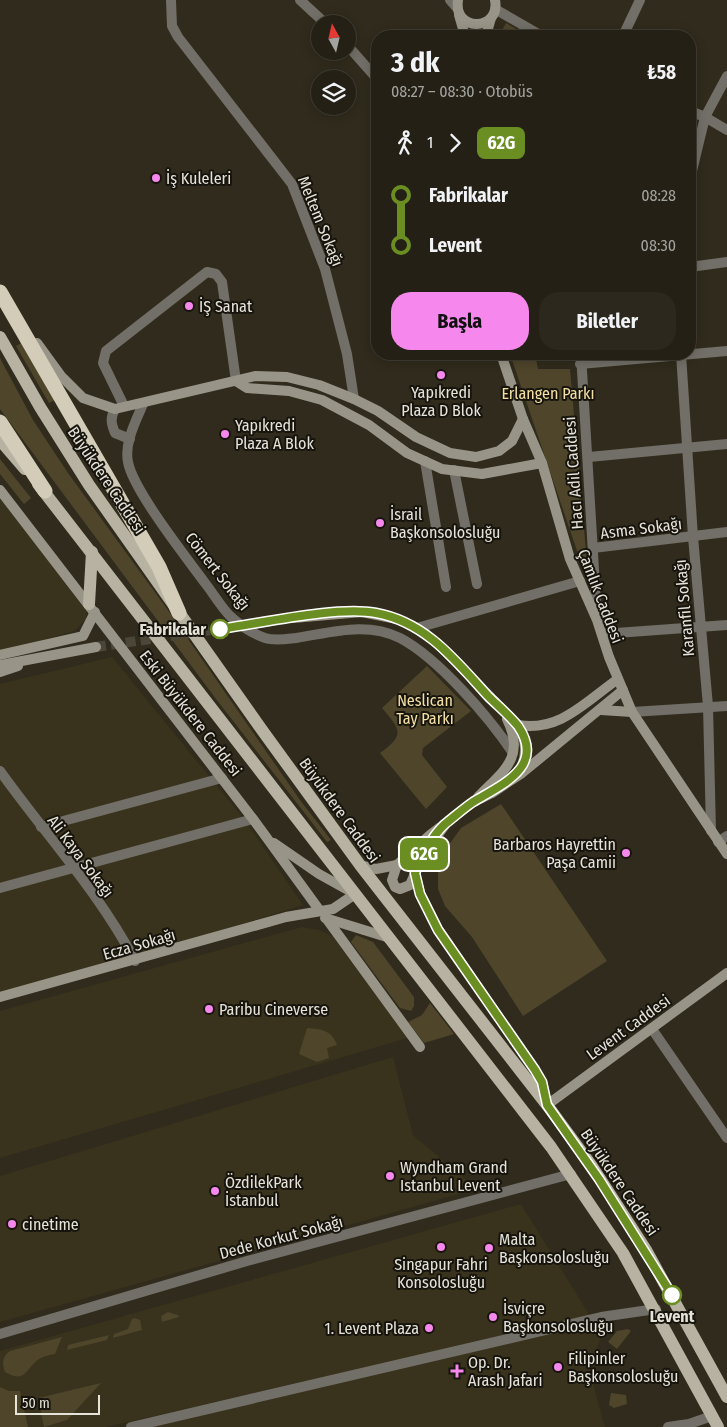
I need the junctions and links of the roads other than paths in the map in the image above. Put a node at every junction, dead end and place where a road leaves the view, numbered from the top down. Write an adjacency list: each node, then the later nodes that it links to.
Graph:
1 (171, 0): 29 (street, Meltem Sokağı)
2 (300, 0): 6 (street)
3 (640, 0): 10 (street)
4 (456, 5): 5 (street); 7 (street)
5 (494, 9): 8 (street); 9 (street)
6 (316, 15)
7 (463, 30)
8 (488, 30)
9 (531, 30)
10 (626, 30)
11 (356, 55): 12 (street)
12 (371, 72)
13 (727, 76): 15 (street)
14 (696, 113): 15 (street)
15 (705, 117): 16 (street); 17 (street)
16 (727, 130)
17 (696, 154)
18 (727, 262): 19 (street)
19 (696, 266)
20 (0, 285): 31 (street)
21 (0, 292): 54 (highway)
22 (0, 337): 54 (main road, Büyükdere Caddesi)
23 (727, 350): 24 (street)
24 (696, 353)
25 (503, 360): 33 (street, Çamlık Caddesi)
26 (580, 360): 40 (street, Hacı Adil Caddesi)
27 (681, 360): 38 (street, Karanfil Sokağı)
28 (236, 381): 29 (street); 30 (street); 31 (street); 32 (street)
29 (354, 399): 32 (street); 39 (street)
30 (143, 404): 31 (street); 35 (street, Cömert Sokağı)
31 (120, 407): 35 (street)
32 (354, 416): 41 (street)
33 (523, 419): 39 (street); 42 (street, Çamlık Caddesi)
34 (0, 422): 45 (highway)
35 (130, 439): 74 (street, Cömert Sokağı)
36 (0, 440): 45 (main road)
37 (727, 444): 38 (street)
38 (686, 448): 40 (street); 47 (street, Karanfil Sokağı)
39 (463, 455): 43 (street)
40 (589, 458): 48 (street, Hacı Adil Caddesi)
41 (425, 461): 43 (street); 52 (street)
42 (542, 463): 43 (street); 50 (street, Çamlık Caddesi)
43 (454, 470): 51 (street)
44 (0, 490): 53 (street, Eski Büyükdere Caddesi)
45 (45, 491): 49 (main road)
46 (727, 532): 47 (street, Asma Sokağı)
47 (693, 536): 48 (street, Asma Sokağı); 58 (street, Karanfil Sokağı)
48 (593, 548): 56 (street, Hacı Adil Caddesi)
49 (92, 552): 53 (main road); 91 (main road)
50 (580, 581): 56 (street, Çamlık Caddesi); 59 (street)
51 (477, 584)
52 (446, 587)
53 (92, 608): 62 (street); 76 (street, Eski Büyükdere Caddesi)
54 (179, 613): 88 (main road, Büyükdere Caddesi)
55 (292, 618): 59 (street)
56 (597, 620): 60 (street, Çamlık Caddesi)
57 (727, 625): 58 (street)
58 (701, 627): 60 (street); 68 (street, Karanfil Sokağı)
59 (417, 628): 70 (street)
60 (602, 634): 66 (street, Çamlık Caddesi)
61 (96, 648): 63 (street)
62 (0, 655)
63 (34, 660): 64 (street); 65 (street)
64 (0, 665)
65 (0, 672)
66 (618, 679): 67 (street, Çamlık Caddesi); 73 (street)
67 (623, 690): 71 (street); 72 (street, Çamlık Caddesi)
68 (708, 706): 69 (street); 72 (street); 82 (street, Karanfil Sokağı)
69 (727, 706)
70 (501, 709): 73 (street); 74 (street)
71 (601, 710): 72 (street); 77 (street)
72 (632, 712): 82 (street, Çamlık Caddesi)
73 (518, 726): 77 (street)
74 (514, 753): 78 (street)
75 (0, 772): 81 (street, Ali Kaya Sokağı)
76 (222, 778): 79 (street, Eski Büyükdere Caddesi); 81 (street)
77 (511, 779): 78 (street)
78 (473, 802): 80 (street)
79 (253, 818): 83 (street, Eski Büyükdere Caddesi); 87 (street)
80 (444, 825): 86 (street); 89 (street)
81 (41, 827): 87 (street, Ali Kaya Sokağı)
82 (711, 831): 84 (street)
83 (266, 836): 91 (street); 92 (street, Eski Büyükdere Caddesi)
84 (723, 839): 85 (street)
85 (727, 854)
86 (397, 865): 88 (street); 89 (street)
87 (74, 866): 90 (street); 94 (street, Ali Kaya Sokağı)
88 (360, 866): 91 (main road); 99 (main road, Büyükdere Caddesi)
89 (415, 873): 99 (street)
90 (0, 888)
91 (355, 894): 92 (street, Ecza Sokağı); 93 (main road)
92 (323, 915): 93 (street); 94 (street, Ecza Sokağı); 98 (street, Eski Büyükdere Caddesi)
93 (390, 938): 101 (main road)
94 (134, 961): 96 (street, Ecza Sokağı)
95 (727, 973): 97 (street, Levent Caddesi)
96 (0, 997)
97 (652, 1029): 99 (street, Levent Caddesi); 100 (street)
98 (420, 1047)
99 (547, 1105): 104 (main road, Büyükdere Caddesi)
100 (727, 1138)
101 (571, 1174): 102 (main road); 103 (street, Dede Korkut Sokağı)
102 (656, 1309): 105 (main road); 106 (street)
103 (0, 1334)
104 (727, 1397)
105 (715, 1421): 107 (street)
106 (131, 1427)
107 (668, 1427)

